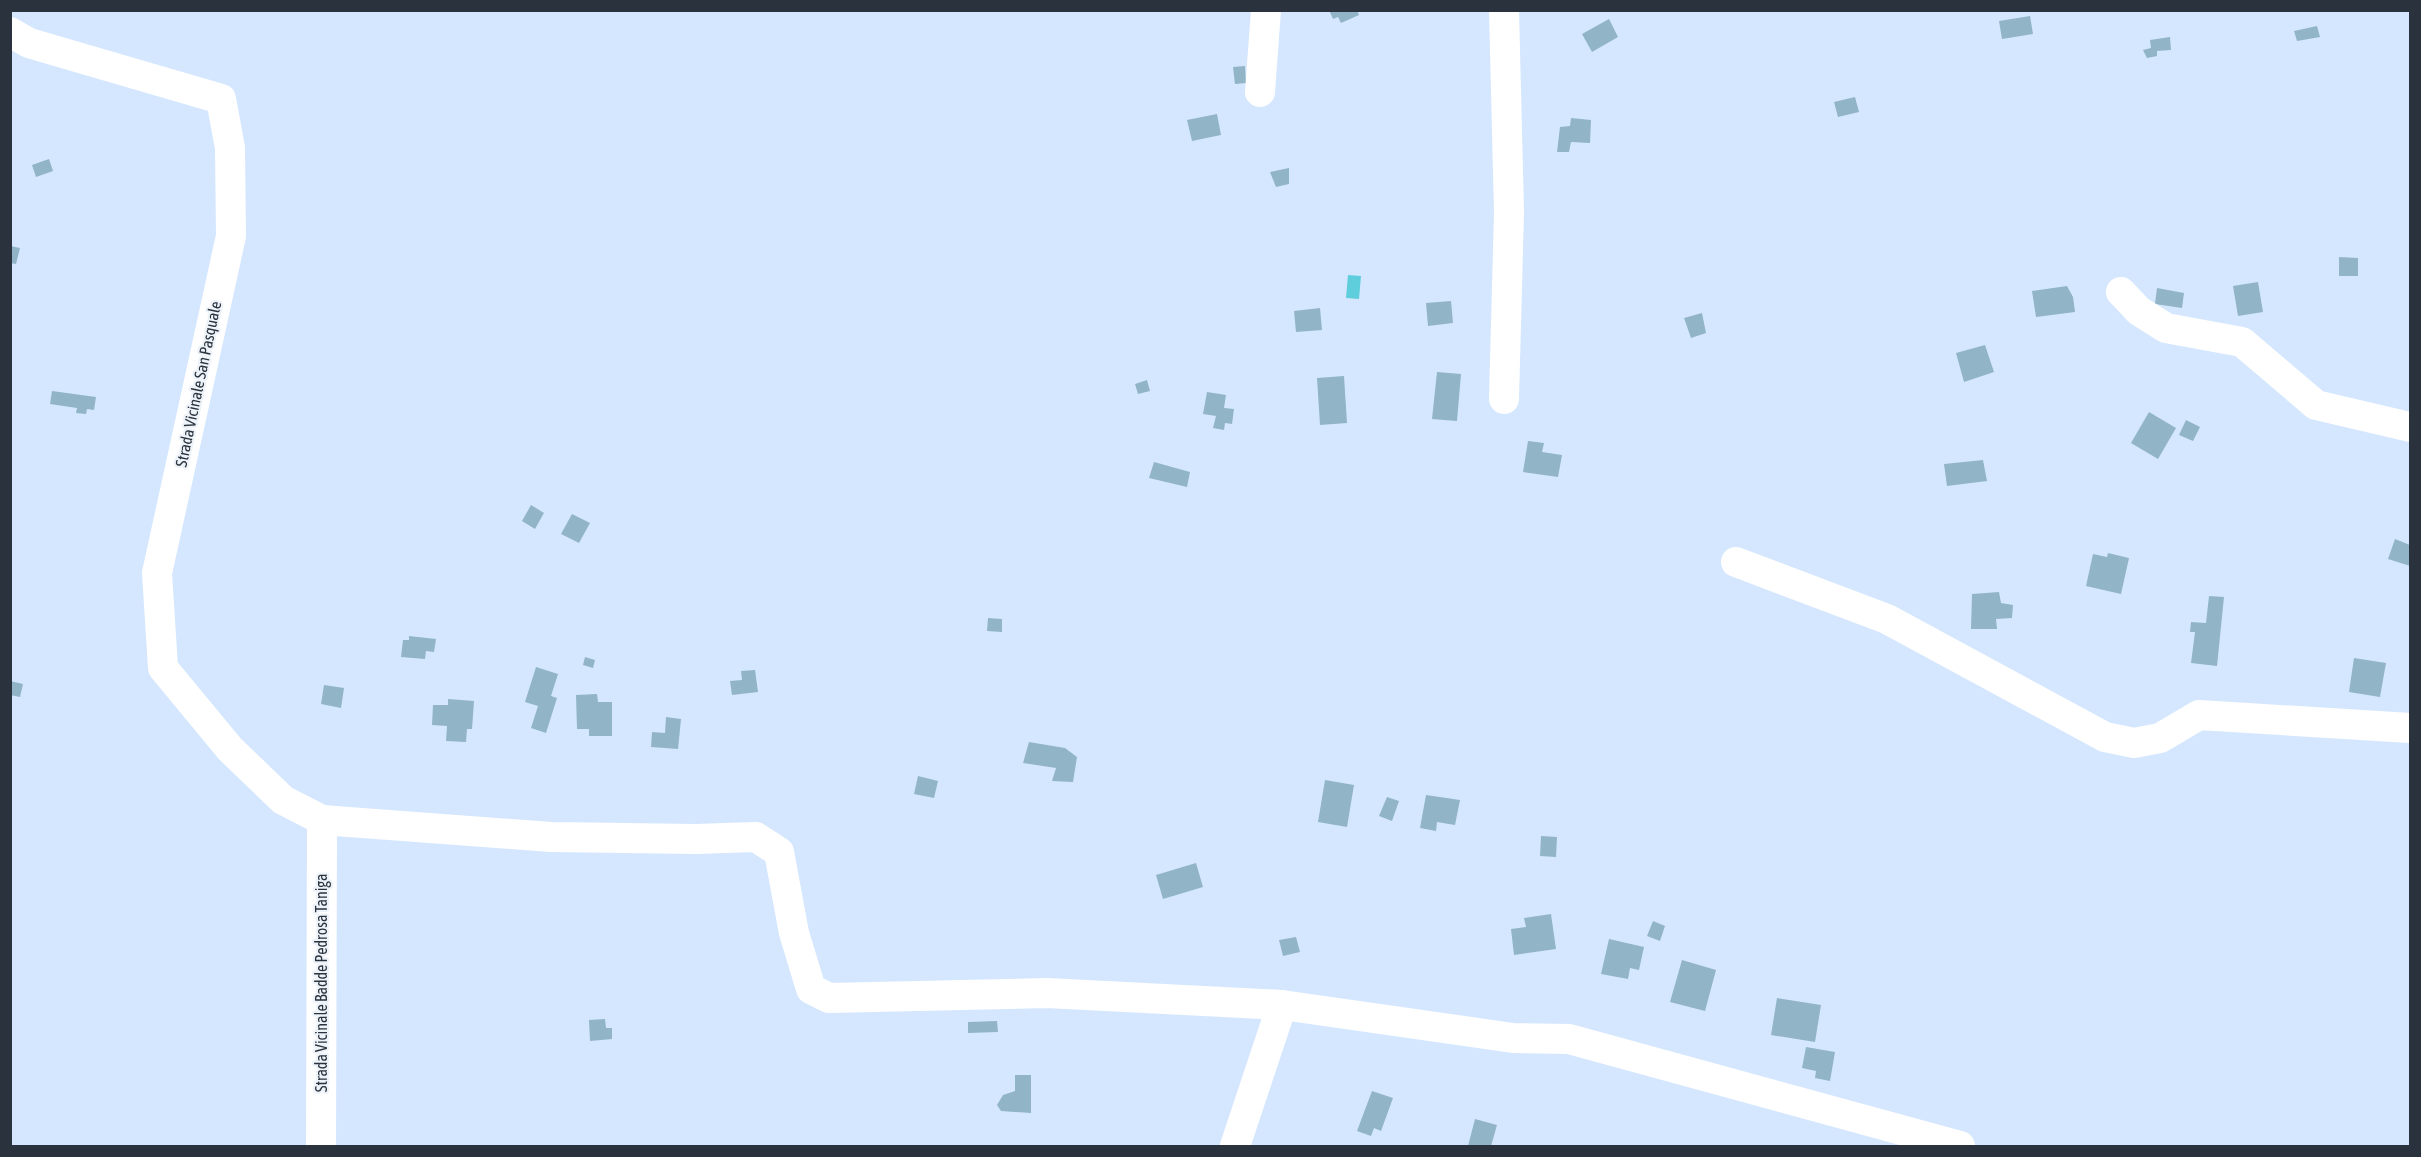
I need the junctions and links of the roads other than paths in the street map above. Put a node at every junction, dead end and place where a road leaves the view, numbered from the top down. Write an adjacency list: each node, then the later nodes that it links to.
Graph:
1 (1266, 10): 4 (street)
2 (1504, 10): 6 (street)
3 (10, 32): 10 (street, Strada Vicinale San Pasquale)
4 (1260, 92)
5 (2121, 292): 7 (street)
6 (1504, 399)
7 (2410, 427)
8 (1736, 562): 9 (street)
9 (2410, 728)
10 (321, 820): 11 (street); 12 (street, Strada Vicinale Badde Pedrosa Taniga)
11 (1282, 1005): 13 (street); 14 (street)
12 (321, 1146)
13 (1235, 1146)
14 (1960, 1146)

